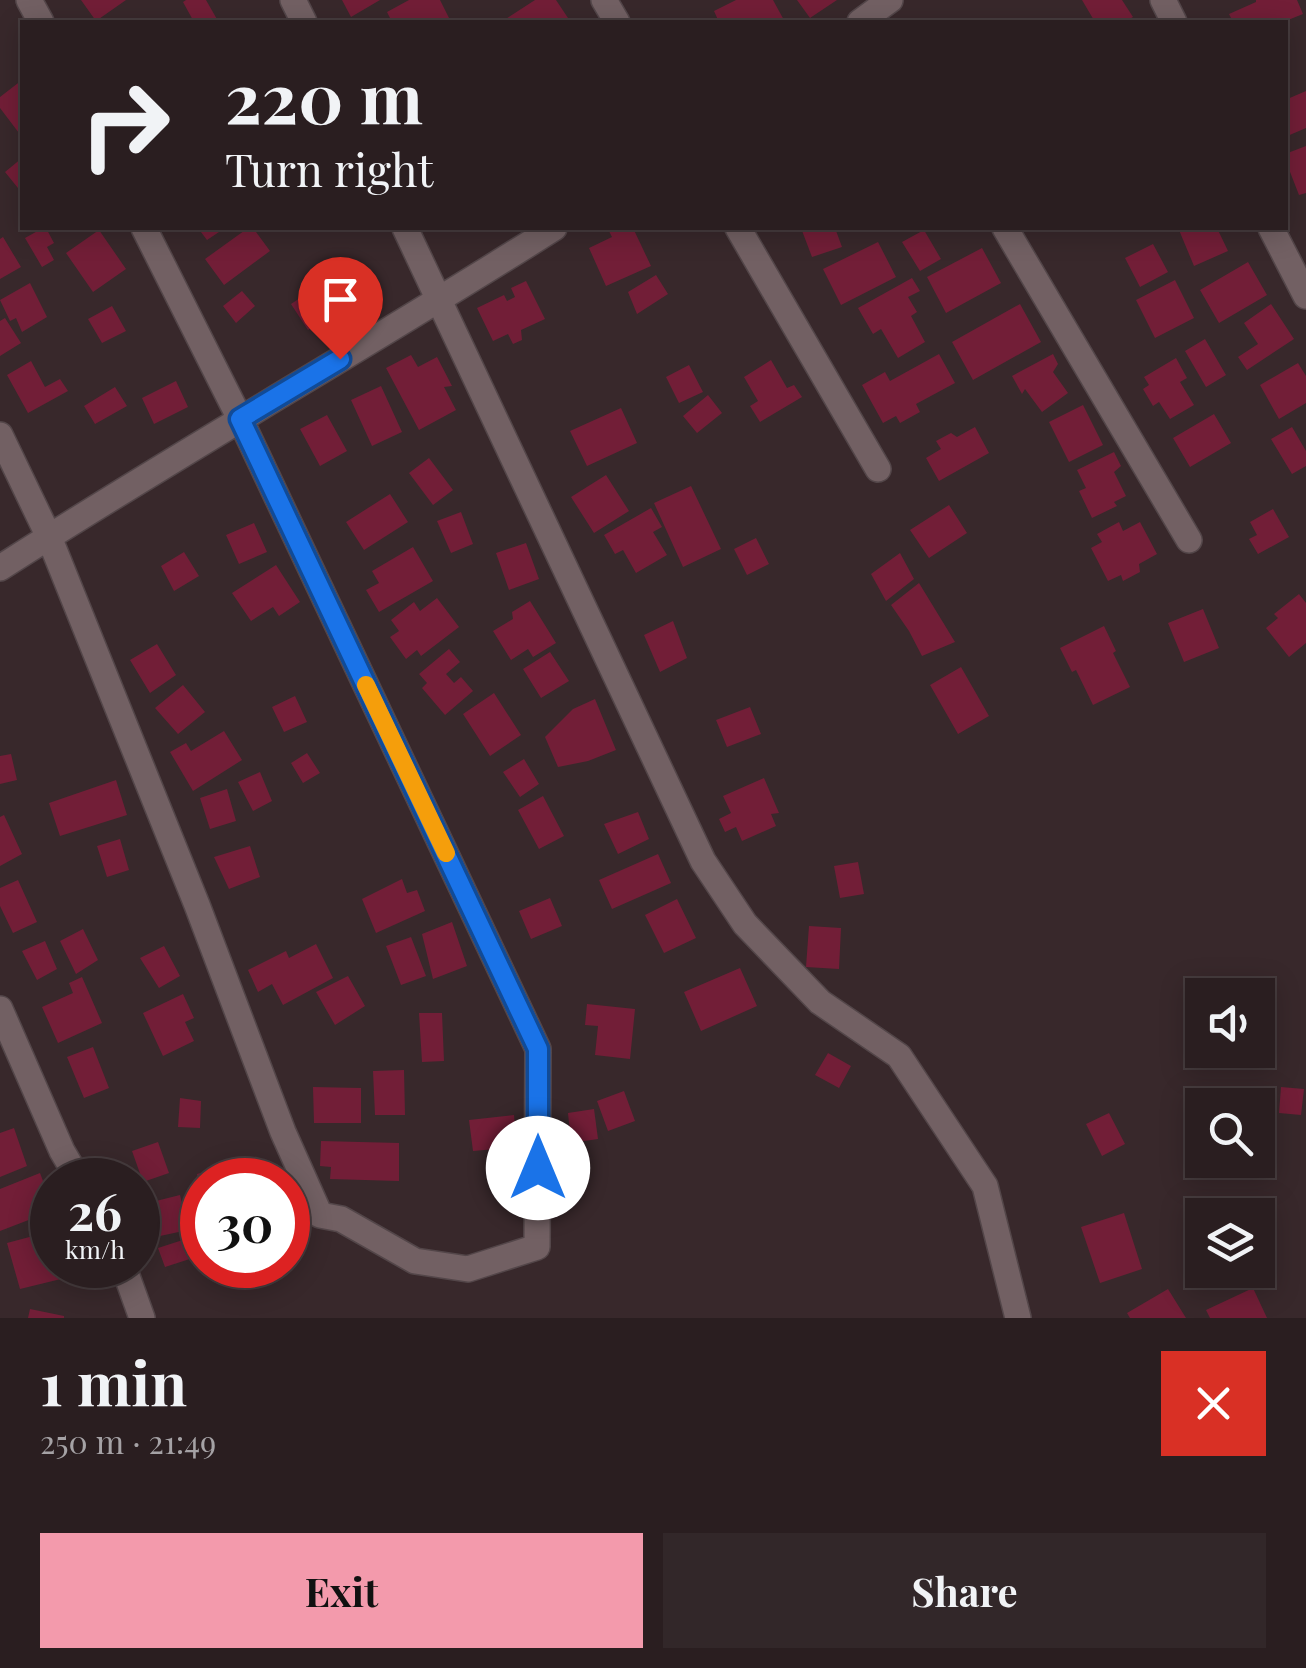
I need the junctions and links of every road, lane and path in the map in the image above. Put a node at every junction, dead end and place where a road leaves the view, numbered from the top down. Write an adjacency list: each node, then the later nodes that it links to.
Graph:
1 (145, 230): 9 (street)
2 (406, 230): 8 (street)
3 (551, 230): 8 (street)
4 (739, 230): 11 (street)
5 (1007, 230): 13 (street)
6 (1272, 230): 7 (street)
7 (1306, 296)
8 (440, 300): 9 (street); 19 (street)
9 (240, 419): 12 (street); 12 (street)
10 (0, 435): 12 (street)
11 (878, 469)
12 (49, 536): 14 (street)
13 (1189, 540)
14 (0, 568)
15 (0, 1009): 16 (street)
16 (66, 1158)
17 (132, 1288): 18 (street)
18 (142, 1318)
19 (1018, 1318)

